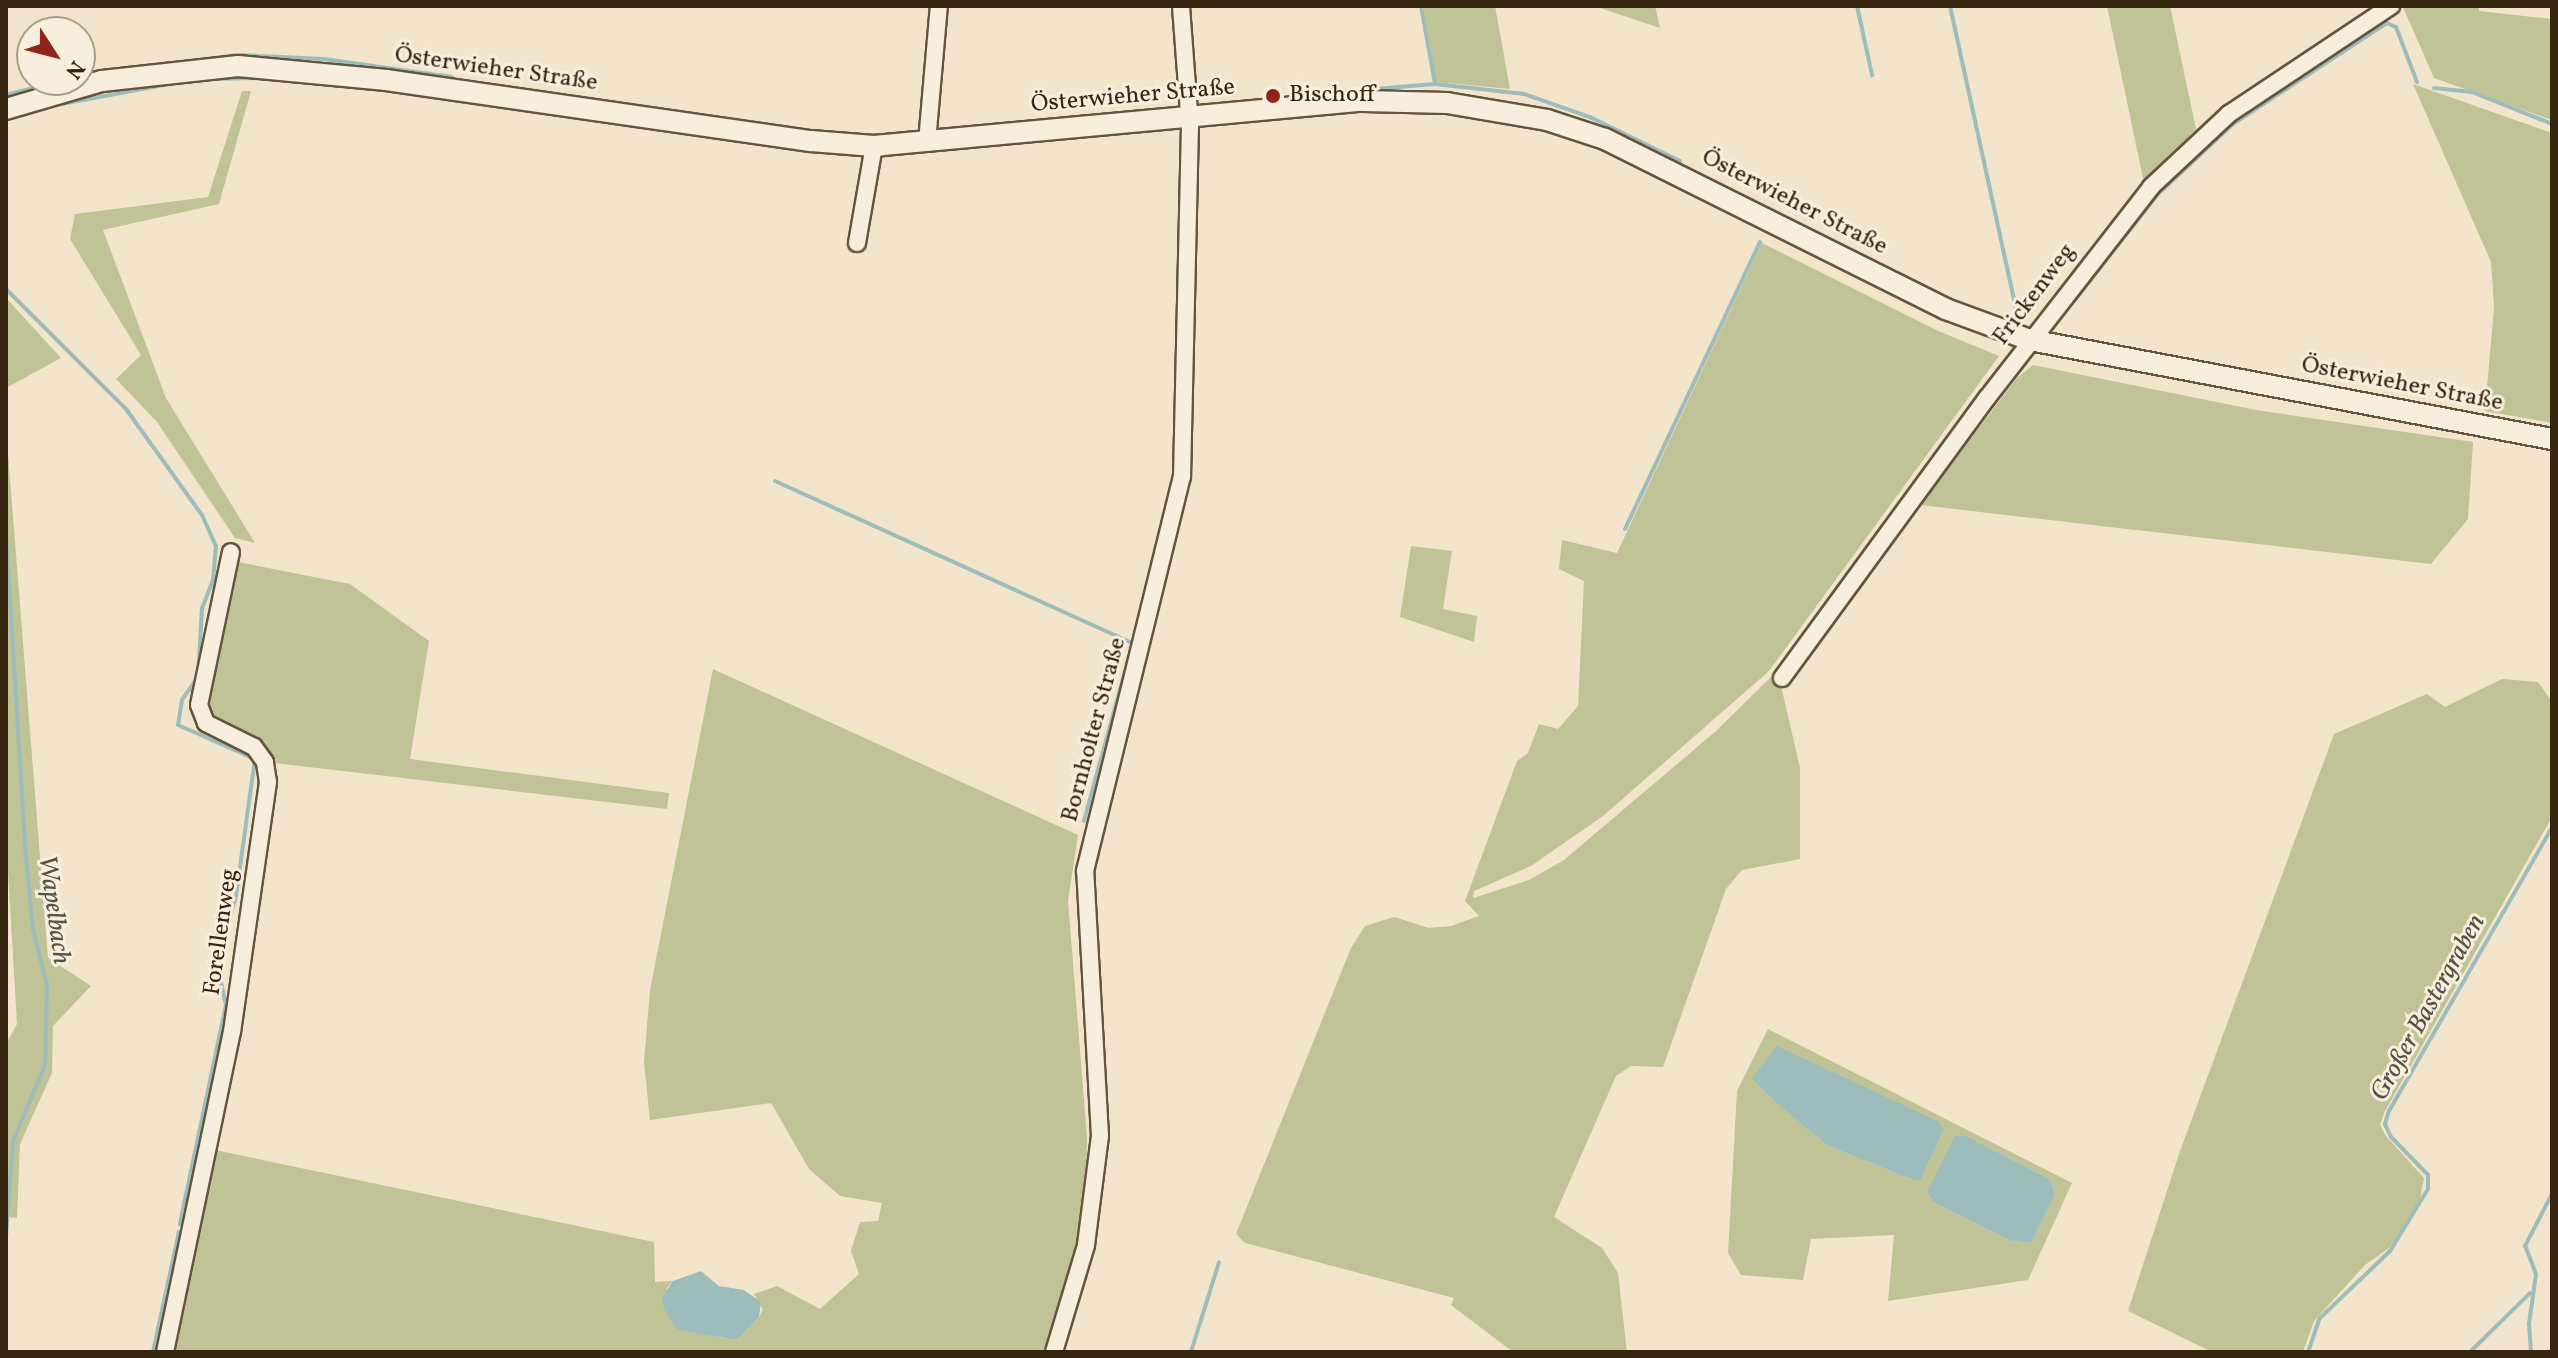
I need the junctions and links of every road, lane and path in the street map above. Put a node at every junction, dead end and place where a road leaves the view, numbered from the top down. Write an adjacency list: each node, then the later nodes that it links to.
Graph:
1 (939, 6): 6 (street)
2 (1181, 6): 5 (street, Bornholter Straße)
3 (2391, 6): 9 (street, Frickenweg)
4 (6, 109): 7 (street, Österwieher Straße)
5 (1189, 117): 6 (street, Österwieher Straße); 9 (street, Österwieher Straße); 14 (street, Bornholter Straße)
6 (927, 142): 7 (street, Österwieher Straße)
7 (874, 146): 8 (street)
8 (857, 243)
9 (2030, 340): 10 (street, Österwieher Straße); 12 (street, Frickenweg)
10 (2552, 439)
11 (231, 552): 13 (street, Forellenweg)
12 (1782, 678)
13 (165, 1352)
14 (1054, 1352)

